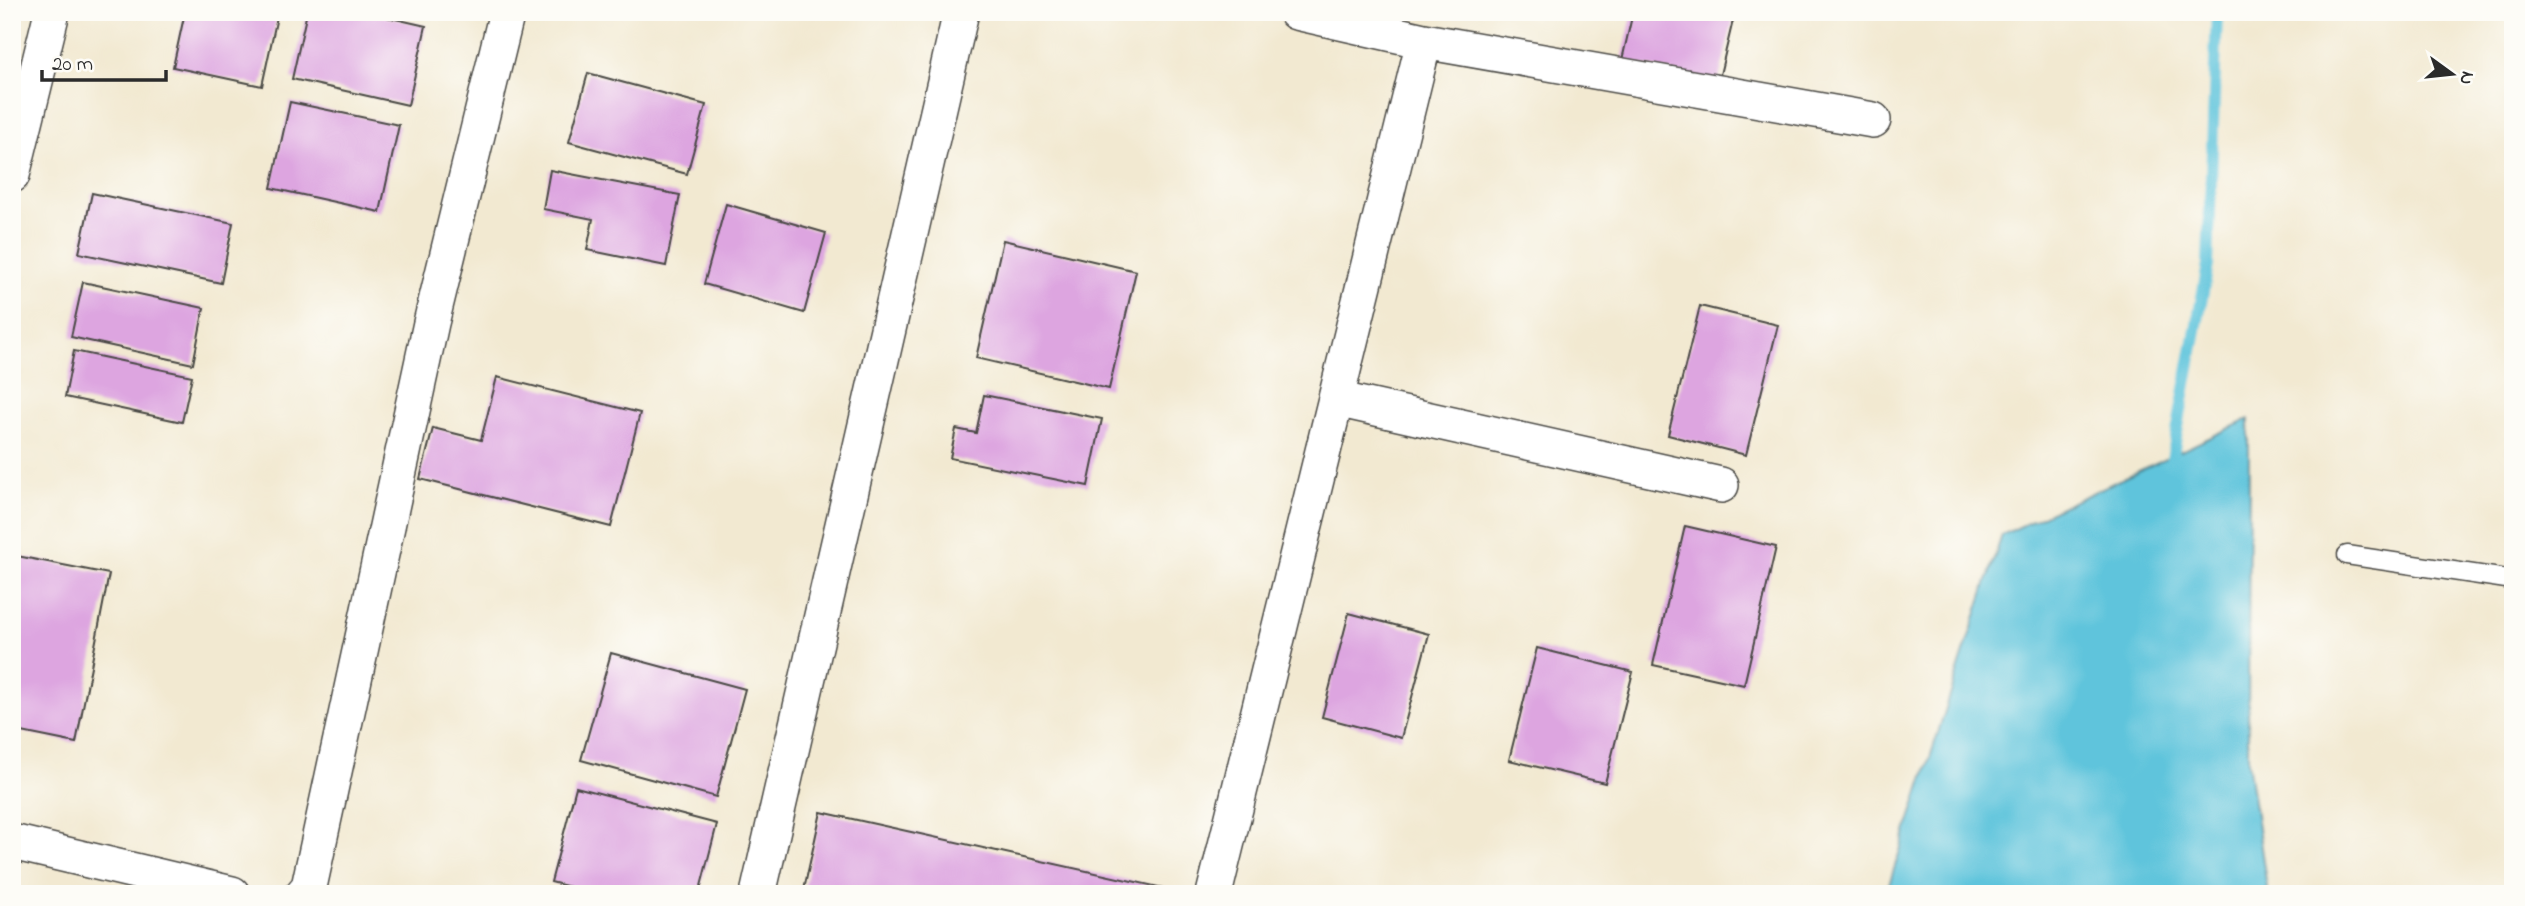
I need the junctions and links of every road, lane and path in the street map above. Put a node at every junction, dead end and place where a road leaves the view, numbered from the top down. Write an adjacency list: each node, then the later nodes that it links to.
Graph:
1 (52, 12): 7 (street)
2 (507, 12): 14 (street)
3 (961, 12): 15 (street)
4 (1296, 12): 5 (street)
5 (1424, 41): 6 (street); 8 (street)
6 (1872, 120)
7 (12, 175)
8 (1336, 399): 9 (street); 16 (street)
9 (1721, 485)
10 (2347, 555): 11 (lane)
11 (2513, 580)
12 (12, 842): 13 (street)
13 (232, 894)
14 (303, 894)
15 (758, 894)
16 (1214, 894)

